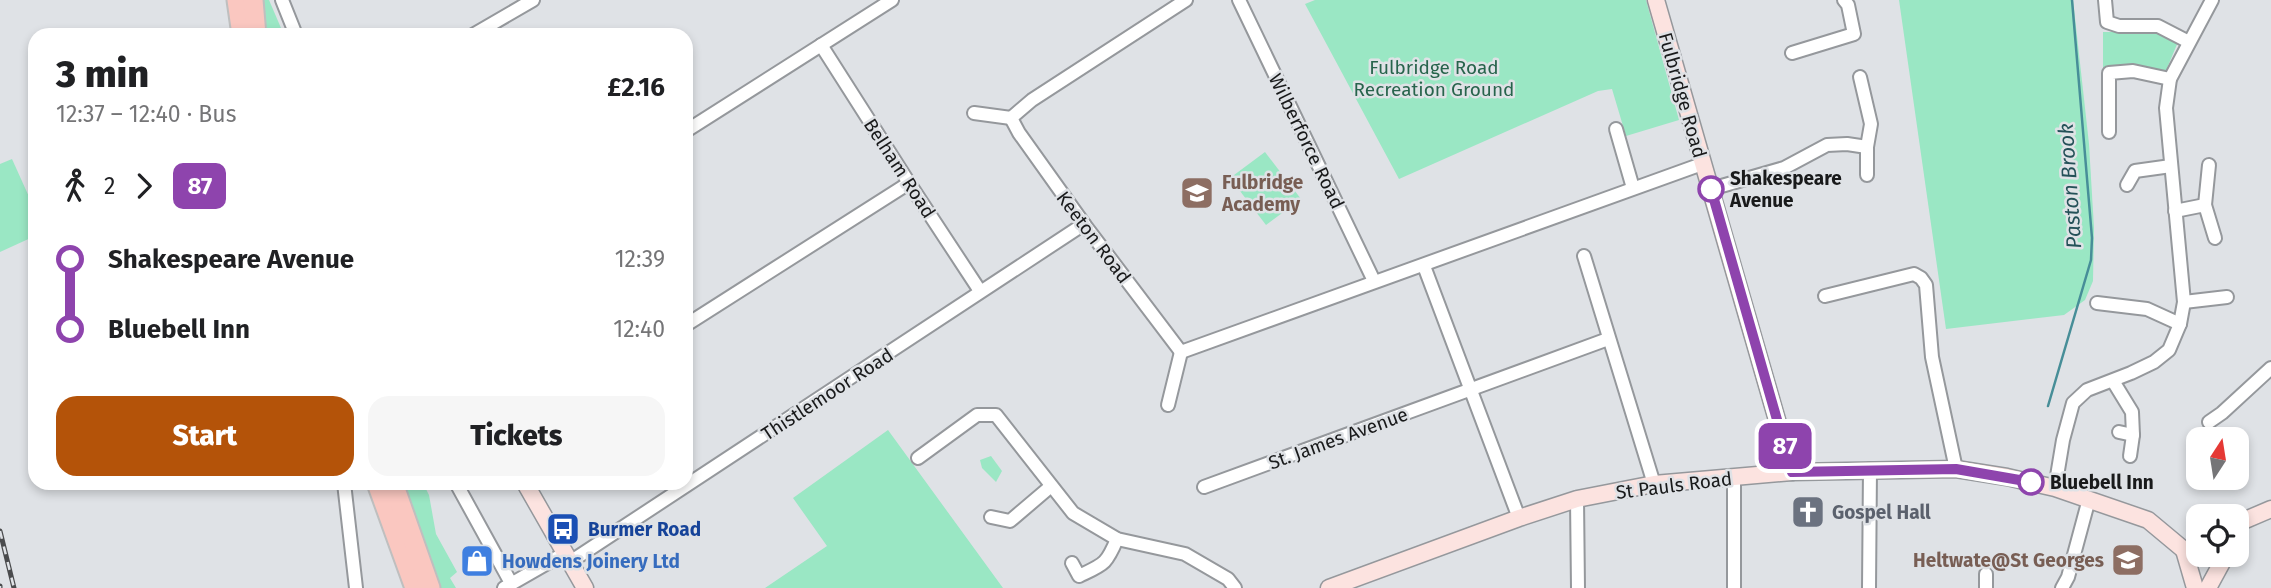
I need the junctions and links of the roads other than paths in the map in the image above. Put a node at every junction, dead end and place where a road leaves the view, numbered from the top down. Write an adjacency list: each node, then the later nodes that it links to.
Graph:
1 (237, 0): 12 (main road)
2 (253, 0): 13 (main road)
3 (282, 0): 14 (street)
4 (533, 0): 15 (street)
5 (892, 0): 17 (street)
6 (1186, 0): 22 (street)
7 (1239, 0): 41 (street, Wilberforce Road)
8 (1656, 0): 27 (street, Fulbridge Road)
9 (1844, 0): 18 (street)
10 (2105, 0): 16 (street)
11 (2212, 0): 16 (street)
12 (241, 28)
13 (255, 28)
14 (293, 28)
15 (484, 28)
16 (2189, 42): 20 (street)
17 (821, 45): 23 (street); 31 (street, Belham Road)
18 (1792, 53)
19 (1860, 77): 26 (street)
20 (2170, 79): 25 (street); 29 (street)
21 (974, 113): 22 (street)
22 (1011, 118): 37 (street, Keeton Road)
23 (693, 127)
24 (1616, 129): 33 (street)
25 (2109, 132)
26 (1867, 146): 30 (street); 34 (street)
27 (1702, 164): 33 (street); 34 (street, Fulbridge Road)
28 (2209, 165): 35 (street)
29 (2171, 166): 32 (street); 36 (street)
30 (1867, 176)
31 (909, 183): 42 (street, Belham Road); 47 (street)
32 (2127, 185)
33 (1633, 188): 40 (street)
34 (1711, 189): 62 (street, Fulbridge Road)
35 (2205, 205): 36 (street); 38 (street)
36 (2175, 211): 45 (street)
37 (1084, 224): 42 (street, Thistlemoor Road); 50 (street, Keeton Road)
38 (2215, 238)
39 (1584, 256): 49 (street)
40 (1424, 266): 41 (street); 53 (street)
41 (1374, 281): 50 (street)
42 (980, 291): 63 (street, Thistlemoor Road)
43 (1825, 296): 61 (street)
44 (2227, 297): 45 (street)
45 (2184, 302): 48 (street)
46 (2097, 303): 48 (street)
47 (693, 321)
48 (2180, 324): 52 (street)
49 (1608, 339): 53 (street, St. James Avenue); 65 (street)
50 (1181, 352): 54 (street)
51 (2271, 368): 55 (street)
52 (2113, 380): 57 (street); 68 (street)
53 (1471, 390): 67 (street, St. James Avenue); 79 (street)
54 (1168, 405)
55 (2209, 422)
56 (2119, 432): 57 (street)
57 (2133, 435): 58 (street)
58 (2130, 456)
59 (918, 458): 66 (street)
60 (1870, 469): 61 (street, St Pauls Road); 62 (street, St Pauls Road); 96 (street)
61 (1956, 469): 68 (street, St Pauls Road)
62 (1792, 472): 64 (street, St Pauls Road)
63 (693, 478)
64 (1734, 478): 65 (street, St Pauls Road); 95 (street)
65 (1654, 484): 75 (street, St Pauls Road)
66 (1050, 487): 78 (street); 81 (street)
67 (1204, 487)
68 (2055, 488): 76 (street, St Pauls Road)
69 (345, 490): 88 (street)
70 (380, 490): 89 (main road)
71 (395, 490): 90 (main road)
72 (460, 490): 87 (street)
73 (529, 490): 83 (street)
74 (674, 490): 83 (street, Thistlemoor Road)
75 (1577, 499): 79 (street, St Pauls Road); 94 (street)
76 (2089, 499): 82 (street, St Pauls Road); 97 (street)
77 (2271, 509): 80 (street)
78 (991, 517)
79 (1519, 518): 93 (street, St Pauls Road)
80 (2249, 518)
81 (1117, 539): 84 (street); 92 (street)
82 (2186, 543)
83 (567, 558): 87 (street, Thistlemoor Road); 91 (street)
84 (1072, 563)
85 (2193, 567): 98 (street)
86 (2218, 567): 99 (street)
87 (508, 585)
88 (356, 588)
89 (415, 588)
90 (430, 588)
91 (585, 588)
92 (1235, 588)
93 (1329, 588)
94 (1578, 588)
95 (1734, 588)
96 (1869, 588)
97 (2062, 588)
98 (2195, 588)
99 (2207, 588)

